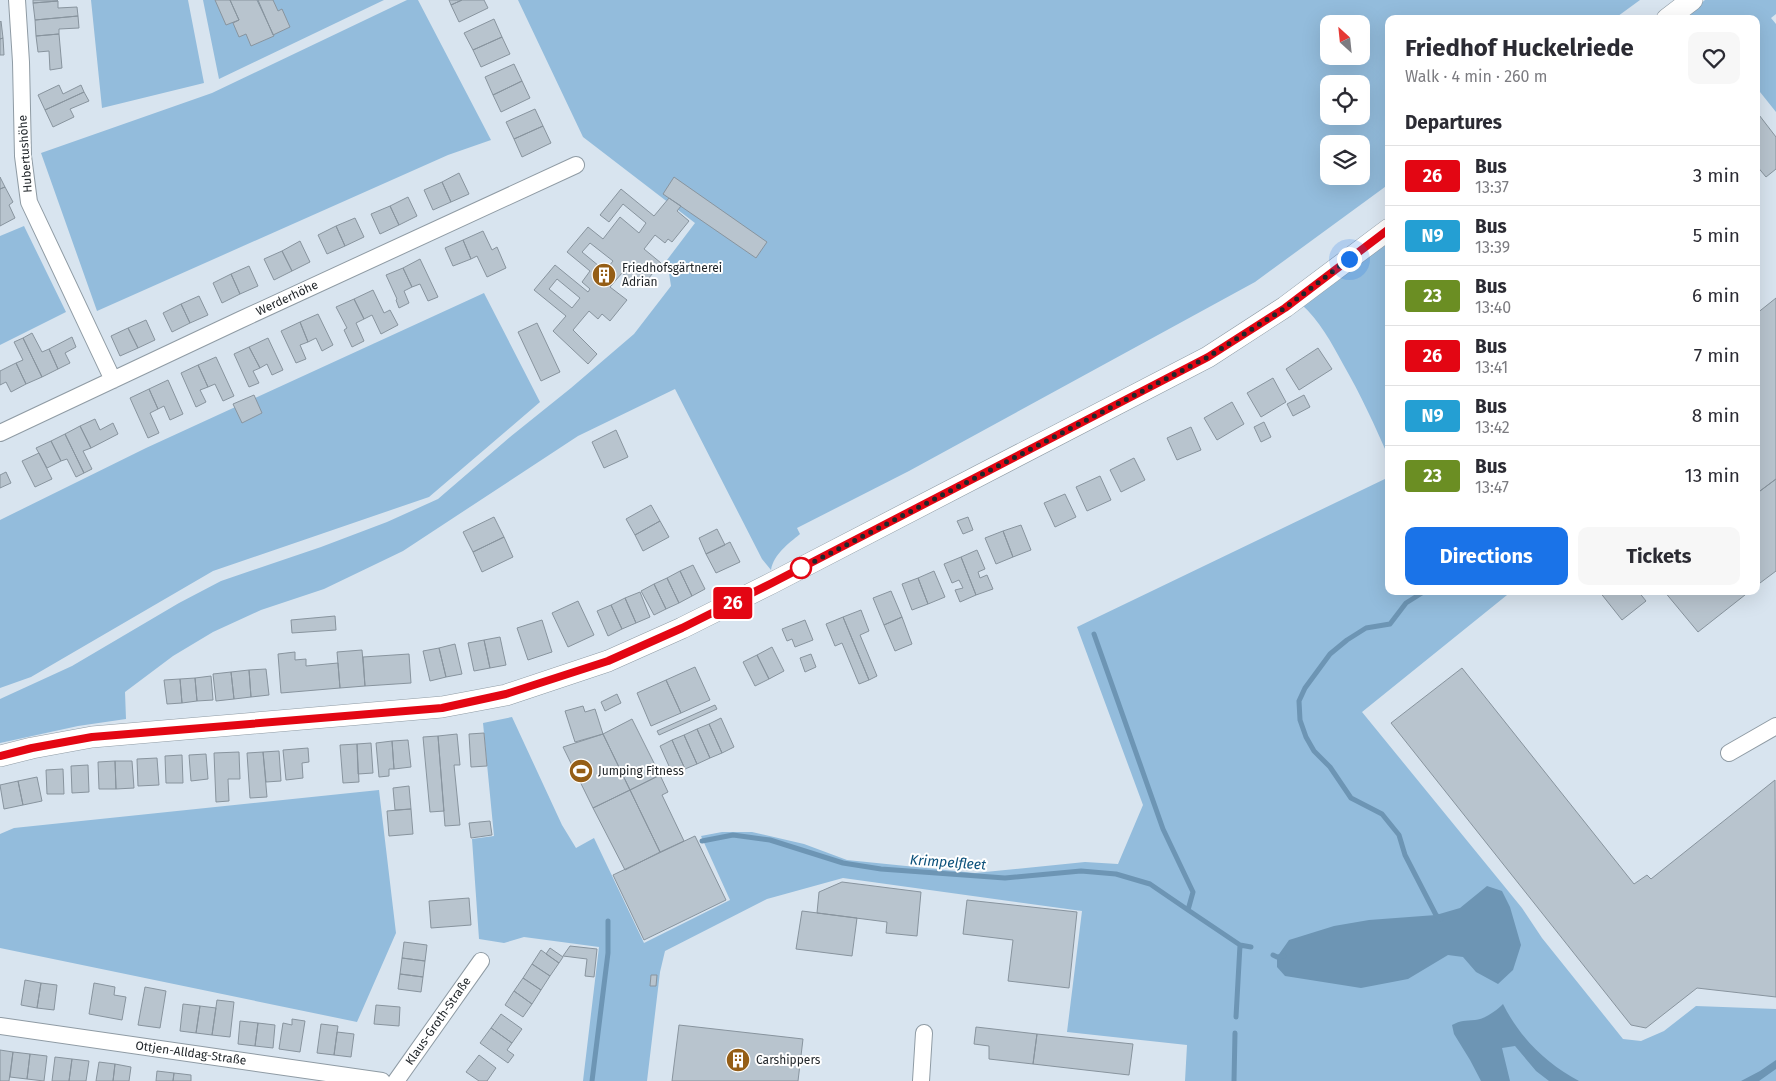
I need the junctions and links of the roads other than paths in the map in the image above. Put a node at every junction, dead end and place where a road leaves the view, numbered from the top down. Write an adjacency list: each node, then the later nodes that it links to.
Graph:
1 (17, 0): 6 (street, Hubertushöhe)
2 (1692, 0): 3 (street)
3 (1672, 15)
4 (576, 165): 6 (street, Werderhöhe)
5 (1385, 232): 10 (street)
6 (113, 380): 7 (street, Werderhöhe)
7 (0, 433)
8 (1776, 726): 9 (street)
9 (1730, 753)
10 (0, 756)
11 (481, 961): 15 (street, Klaus-Groth-Straße)
12 (0, 1026): 14 (street, Ottjen-Alldag-Straße)
13 (924, 1033): 16 (street)
14 (382, 1081)
15 (396, 1081)
16 (921, 1081)

